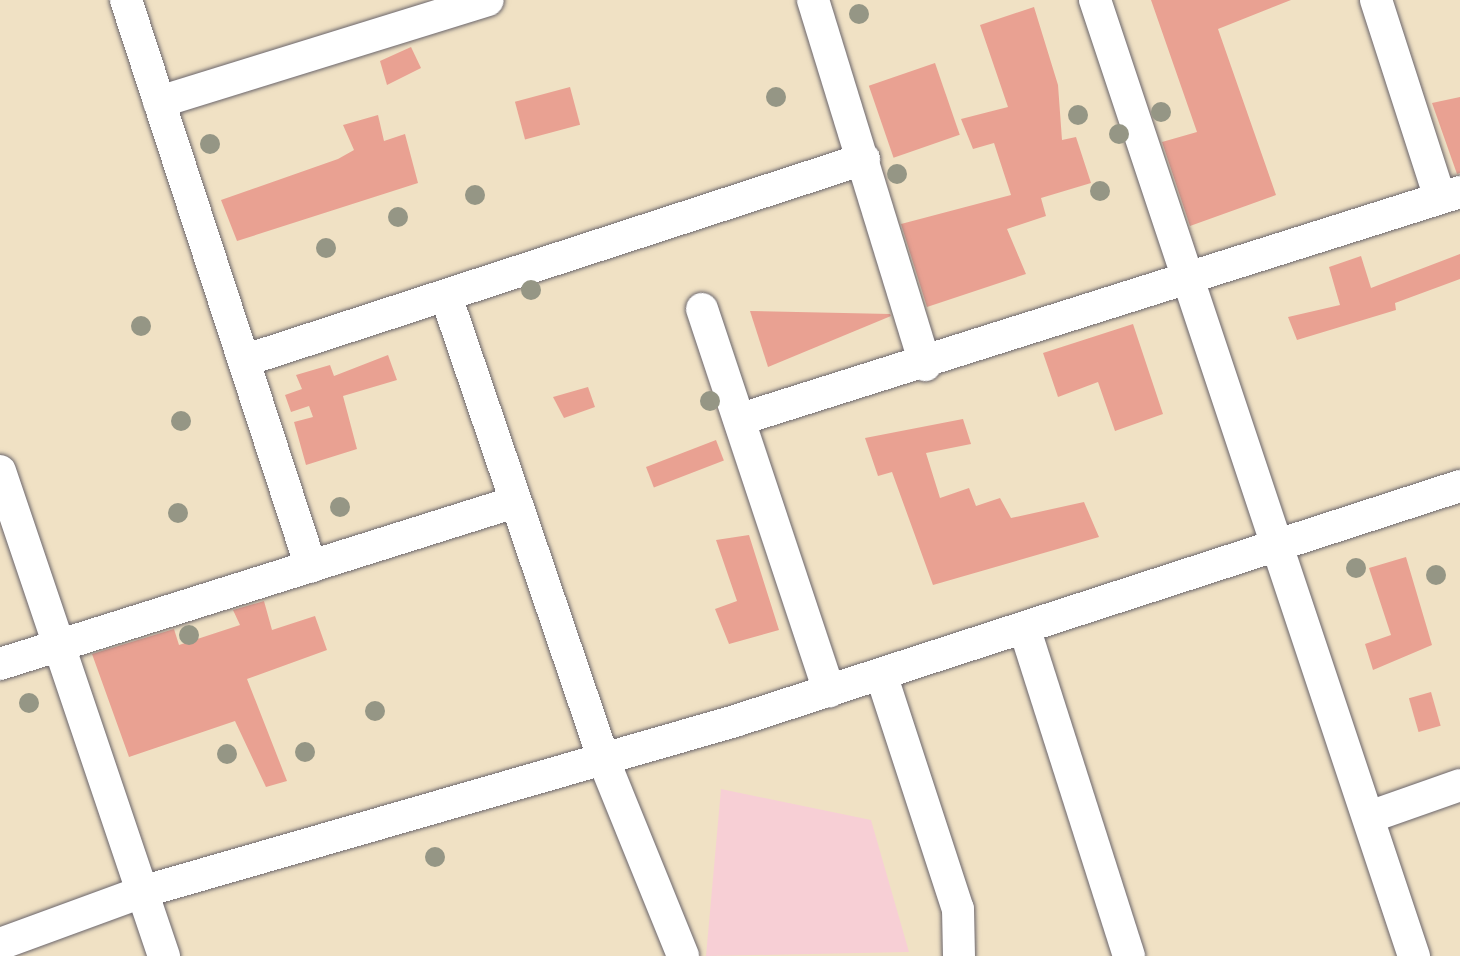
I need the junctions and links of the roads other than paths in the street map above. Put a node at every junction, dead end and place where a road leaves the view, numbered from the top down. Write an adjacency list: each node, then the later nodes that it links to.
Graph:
1 (126, 0): 6 (street)
2 (488, 0): 6 (street)
3 (813, 0): 7 (street)
4 (1095, 0): 9 (street)
5 (1376, 0): 8 (street)
6 (159, 102): 12 (street)
7 (864, 159): 10 (street); 13 (street)
8 (1450, 195): 9 (street)
9 (1186, 281): 13 (street); 18 (street)
10 (446, 296): 12 (street); 17 (street)
11 (702, 309): 14 (street)
12 (246, 360): 19 (street)
13 (925, 365): 14 (street)
14 (740, 419): 24 (street)
15 (0, 471): 21 (street)
16 (1460, 486): 18 (street)
17 (515, 502): 19 (street); 25 (street)
18 (1279, 546): 20 (street); 27 (street)
19 (311, 567): 21 (street)
20 (1025, 629): 23 (street); 33 (street)
21 (59, 645): 22 (street); 28 (street)
22 (0, 664)
23 (881, 674): 24 (street); 32 (street)
24 (829, 691): 25 (street)
25 (604, 761): 28 (street); 31 (street)
26 (1460, 785): 27 (street)
27 (1372, 816): 34 (street)
28 (145, 891): 29 (street); 30 (street)
29 (0, 944)
30 (164, 956)
31 (683, 956)
32 (959, 956)
33 (1129, 956)
34 (1414, 956)

